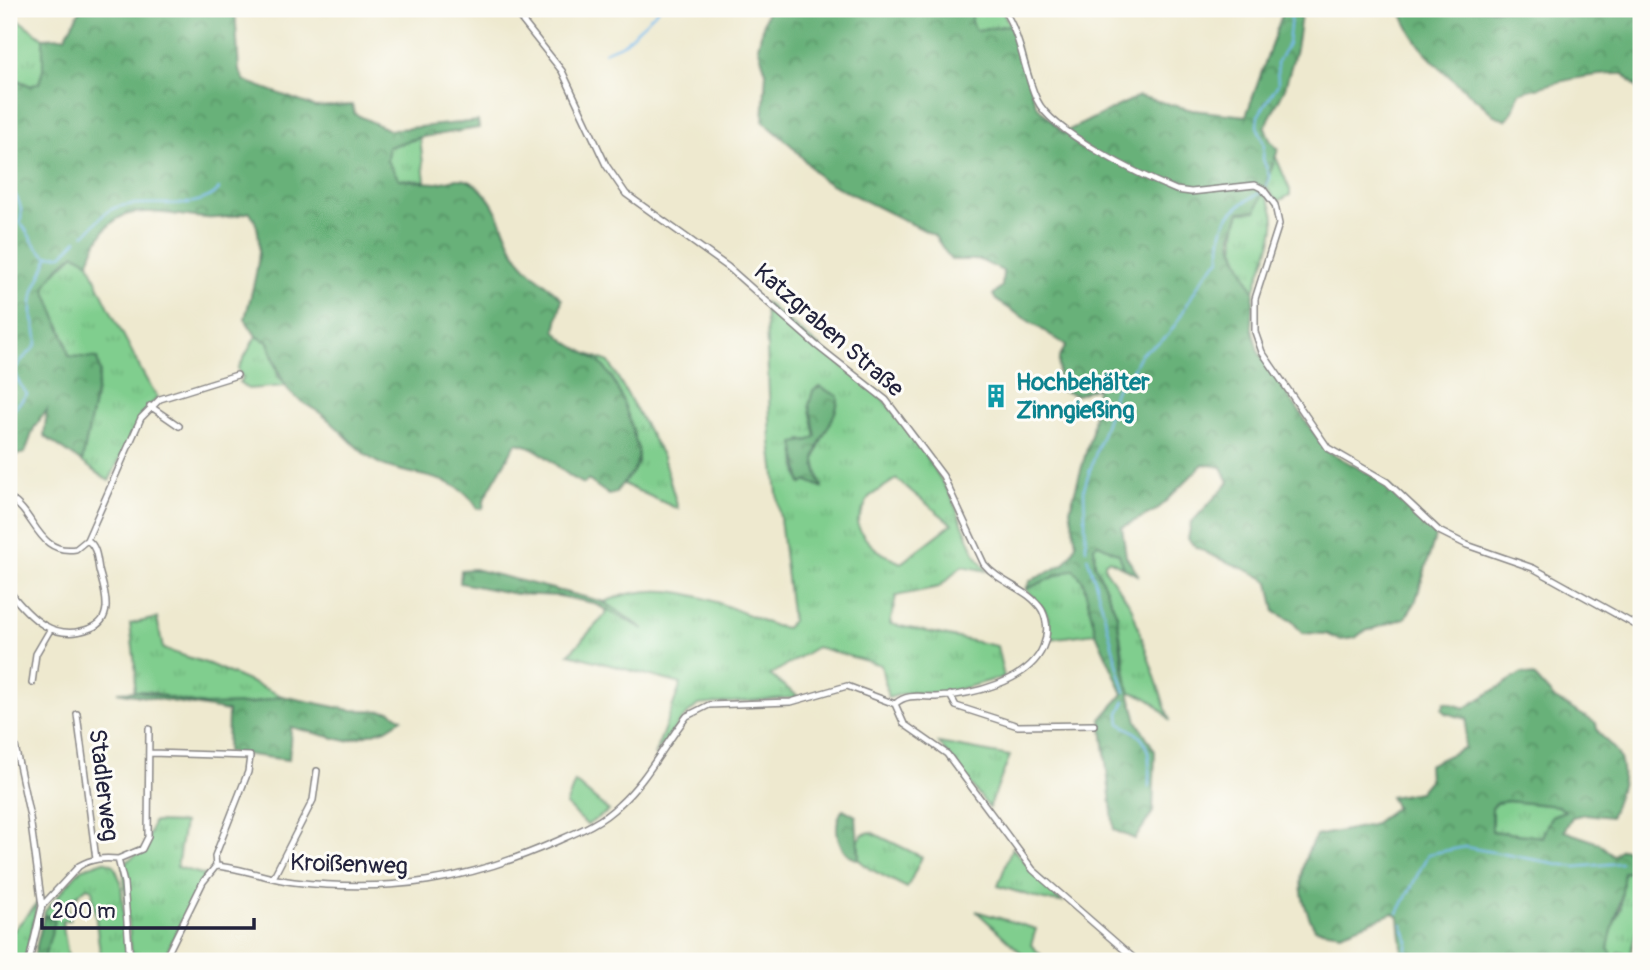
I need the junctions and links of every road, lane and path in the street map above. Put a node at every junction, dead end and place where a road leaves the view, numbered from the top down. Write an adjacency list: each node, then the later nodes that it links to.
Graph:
1 (513, 9): 12 (street, Katzgraben Straße)
2 (1003, 9): 9 (street)
3 (237, 375): 4 (street)
4 (150, 406): 5 (street); 7 (street)
5 (178, 426)
6 (9, 498): 7 (street)
7 (87, 540): 10 (street)
8 (9, 591): 10 (street)
9 (1641, 628)
10 (50, 630): 11 (street)
11 (32, 683)
12 (950, 695): 13 (street, Katzgraben Straße); 15 (street)
13 (895, 704): 23 (street, Kroißenweg); 28 (street)
14 (77, 714): 20 (street, Stadlerweg)
15 (1094, 725)
16 (149, 729): 18 (street)
17 (15, 746): 24 (street)
18 (151, 753): 21 (street); 22 (street)
19 (317, 771): 23 (street)
20 (96, 859): 21 (street); 24 (street)
21 (118, 859): 26 (street)
22 (216, 866): 23 (street, Kroißenweg); 27 (street)
23 (273, 878)
24 (42, 906): 25 (street)
25 (29, 961)
26 (130, 961)
27 (164, 961)
28 (1137, 961)

